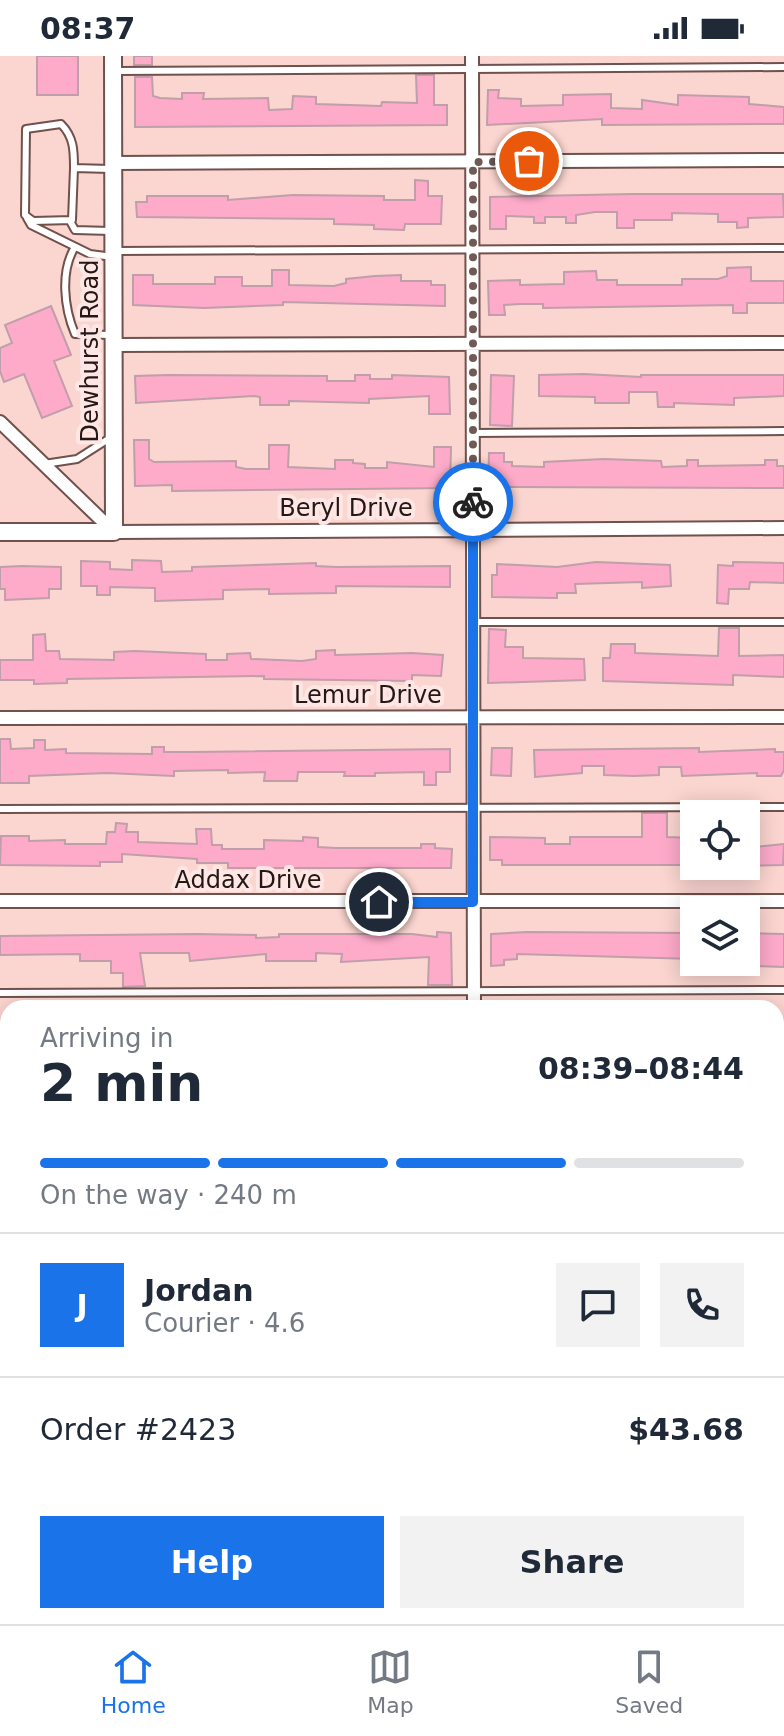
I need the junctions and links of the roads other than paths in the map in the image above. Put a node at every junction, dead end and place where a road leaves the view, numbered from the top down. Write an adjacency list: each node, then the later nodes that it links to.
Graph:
1 (472, 62): 2 (lane); 3 (lane); 5 (street)
2 (113, 63): 6 (street, Dewhurst Road)
3 (784, 67)
4 (784, 160): 5 (street)
5 (473, 162): 6 (street); 13 (street)
6 (114, 166): 7 (lane); 10 (street, Dewhurst Road)
7 (74, 168): 8 (lane); 9 (lane)
8 (25, 215): 9 (lane); 11 (lane)
9 (70, 221): 10 (lane)
10 (114, 231): 14 (street, Dewhurst Road)
11 (75, 247): 14 (lane); 15 (lane)
12 (784, 248): 13 (lane)
13 (472, 249): 14 (lane); 17 (street)
14 (114, 254): 15 (street, Dewhurst Road)
15 (114, 340): 17 (street); 21 (street, Dewhurst Road)
16 (784, 343): 17 (street)
17 (473, 344): 20 (street)
18 (0, 422): 22 (street)
19 (784, 431): 20 (lane)
20 (473, 433): 24 (street)
21 (114, 435): 22 (lane); 26 (street, Dewhurst Road)
22 (44, 464): 26 (street)
23 (784, 528): 24 (street, Beryl Drive)
24 (473, 529): 26 (street, Beryl Drive); 27 (street)
25 (0, 532): 26 (street)
26 (114, 532)
27 (473, 622): 28 (lane); 29 (street)
28 (784, 622)
29 (473, 717): 30 (street, Lemur Drive); 31 (street, Lemur Drive); 33 (street)
30 (784, 717)
31 (0, 718)
32 (784, 807): 33 (lane)
33 (473, 808): 34 (lane); 37 (street)
34 (0, 809)
35 (0, 901): 37 (street, Addax Drive)
36 (784, 901): 37 (street, Addax Drive)
37 (473, 902): 39 (street)
38 (784, 990): 39 (lane)
39 (474, 991): 40 (lane); 41 (street)
40 (0, 993)
41 (474, 1000)

